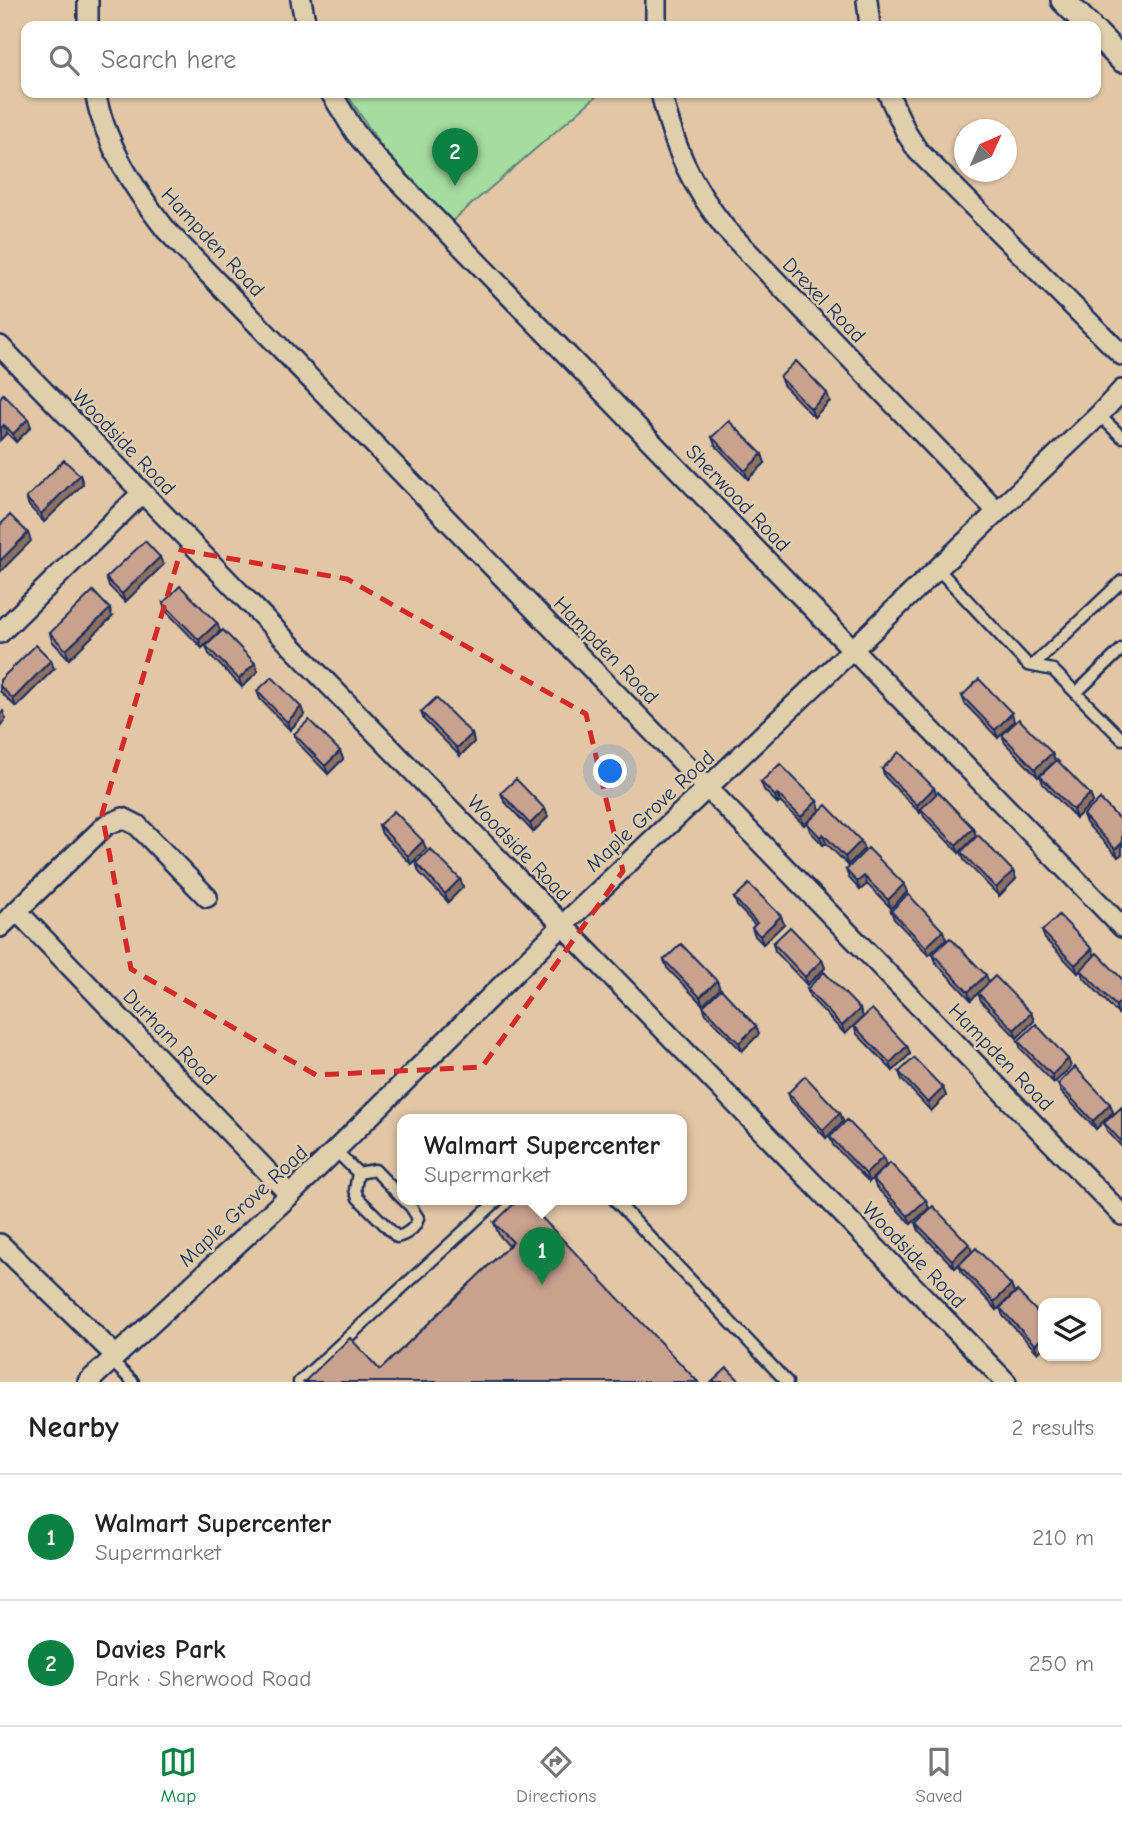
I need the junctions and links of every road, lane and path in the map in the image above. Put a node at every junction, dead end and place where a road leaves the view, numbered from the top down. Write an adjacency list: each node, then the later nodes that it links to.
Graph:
1 (88, 0): 6 (street)
2 (301, 0): 7 (street)
3 (656, 0): 8 (street)
4 (867, 0): 9 (street)
5 (1063, 0): 10 (street)
6 (88, 21)
7 (305, 21)
8 (656, 21)
9 (869, 21)
10 (1084, 21)
11 (1101, 38): 12 (street)
12 (1122, 60)
13 (96, 98): 32 (street, Hampden Road)
14 (334, 98): 27 (street, Sherwood Road)
15 (662, 98): 23 (street, Drexel Road)
16 (890, 98): 18 (street)
17 (0, 347): 22 (street, Woodside Road)
18 (1122, 355)
19 (1122, 390): 20 (street, Maple Grove Road)
20 (1099, 415): 21 (lane); 23 (street, Maple Grove Road)
21 (1122, 437)
22 (142, 493): 26 (street); 35 (street, Woodside Road)
23 (997, 511): 24 (street, Maple Grove Road)
24 (937, 568): 27 (street, Maple Grove Road); 29 (lane)
25 (1122, 581): 29 (lane)
26 (0, 633)
27 (853, 649): 32 (street, Maple Grove Road); 37 (street, Sherwood Road)
28 (1122, 649): 30 (lane)
29 (1033, 665): 30 (lane)
30 (1076, 693): 31 (lane)
31 (1122, 739)
32 (708, 787): 35 (street, Maple Grove Road); 45 (street, Hampden Road)
33 (207, 897): 34 (street)
34 (17, 911): 36 (street); 41 (street, Durham Road)
35 (563, 925): 38 (street, Maple Grove Road); 52 (street, Woodside Road)
36 (0, 927)
37 (1122, 927)
38 (335, 1150): 39 (lane); 41 (street, Maple Grove Road)
39 (358, 1173): 40 (lane); 42 (lane)
40 (397, 1193)
41 (290, 1195): 47 (street, Maple Grove Road)
42 (409, 1205)
43 (492, 1205): 50 (lane)
44 (620, 1205): 51 (lane)
45 (1122, 1215)
46 (0, 1244): 47 (street)
47 (114, 1358): 48 (street, Maple Grove Road); 49 (lane)
48 (93, 1381)
49 (133, 1382)
50 (299, 1382)
51 (787, 1382)
52 (1006, 1382)

